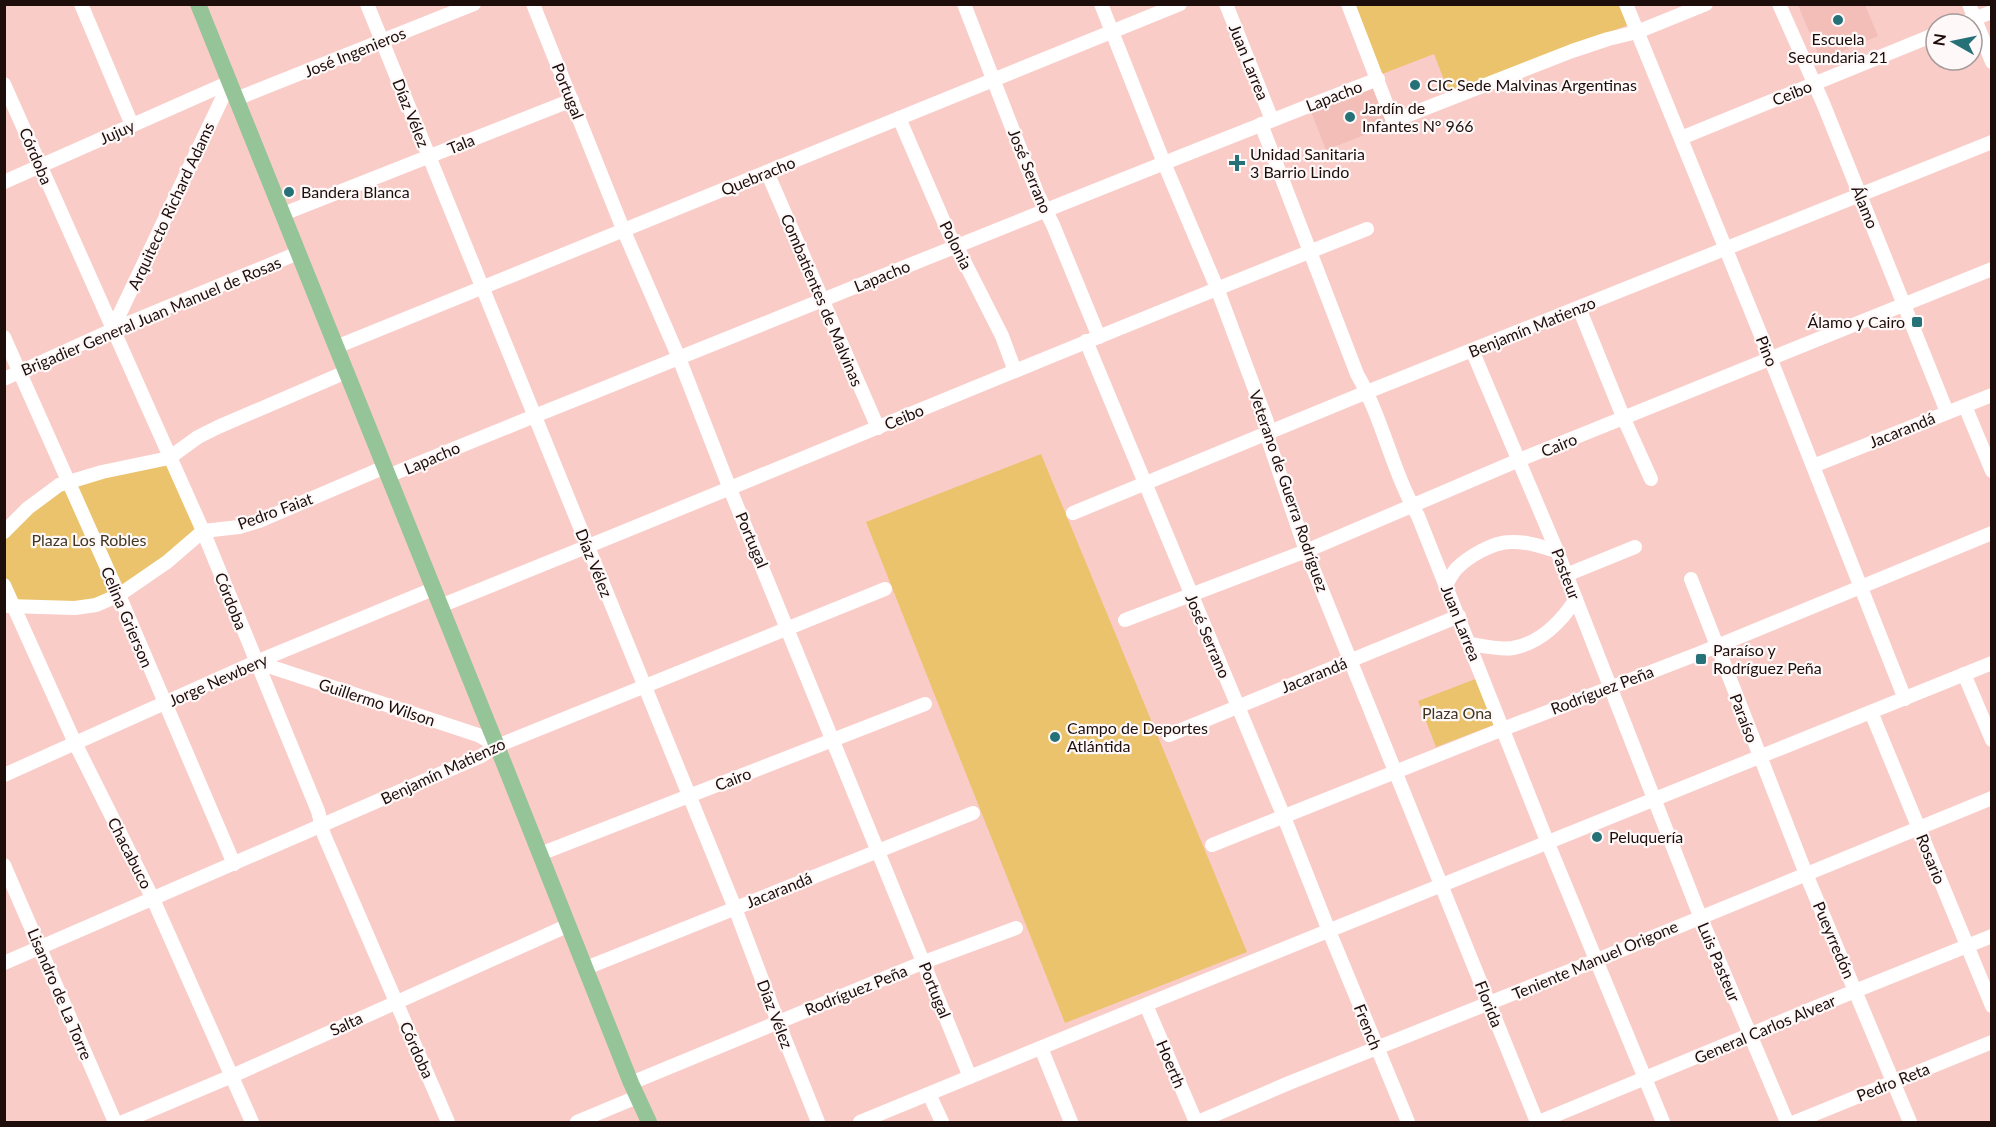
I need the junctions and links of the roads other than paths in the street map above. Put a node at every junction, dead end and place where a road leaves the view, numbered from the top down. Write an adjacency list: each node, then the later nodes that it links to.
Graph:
1 (81, 4): 29 (street)
2 (198, 4): 22 (main road)
3 (367, 4): 17 (street, Díaz Vélez)
4 (474, 4): 17 (street, José Ingenieros)
5 (532, 4): 26 (street, Portugal)
6 (964, 4): 21 (street, José Serrano)
7 (1101, 4): 14 (street, Veterano de Guerra Rodríguez)
8 (1180, 4): 14 (street, Quebracho)
9 (1226, 4): 28 (street, Juan Larrea)
10 (1348, 4): 20 (street)
11 (1626, 4): 15 (street, Pino)
12 (1706, 4): 15 (street)
13 (1779, 4): 24 (street, Álamo)
14 (1111, 32): 21 (street, Quebracho); 33 (street, Veterano de Guerra Rodríguez)
15 (1637, 32): 20 (street); 30 (street, Pino)
16 (1924, 39): 24 (street, Ceibo)
17 (382, 41): 25 (street, José Ingenieros); 32 (street, Díaz Vélez)
18 (1984, 42): 19 (street)
19 (1992, 62)
20 (1378, 79): 28 (street, Lapacho)
21 (994, 81): 27 (street, Quebracho); 38 (street, José Serrano)
22 (230, 82): 25 (main road); 29 (street, Jujuy); 52 (street, Arquitecto Richard Adams)
23 (4, 84): 34 (street, Córdoba)
24 (1814, 84): 30 (street, Ceibo); 37 (street, Álamo)
25 (236, 99): 39 (main road)
26 (572, 100): 32 (street, Tala); 40 (street, Portugal)
27 (899, 118): 35 (street, Quebracho); 42 (street, Polonia)
28 (1267, 122): 33 (street, Lapacho); 44 (street, Juan Larrea)
29 (132, 125): 34 (street, Jujuy)
30 (1681, 138): 43 (street, Pino)
31 (1992, 142): 37 (street, Benjamín Matienzo)
32 (429, 157): 39 (street, Tala); 47 (street, Díaz Vélez)
33 (1164, 163): 38 (street, Lapacho); 48 (street, Veterano de Guerra Rodríguez)
34 (40, 167): 36 (street, Jujuy); 52 (street, Córdoba)
35 (768, 172): 40 (street, Quebracho); 49 (street, Combatientes de Malvinas)
36 (4, 182)
37 (1861, 196): 43 (street, Benjamín Matienzo); 50 (street, Álamo)
38 (1045, 210): 42 (street, Lapacho); 54 (street, José Serrano)
39 (283, 214): 45 (main road)
40 (623, 229): 47 (street, Quebracho); 57 (street, Portugal)
41 (1367, 229): 44 (street, Ceibo)
42 (955, 246): 49 (street, Lapacho); 59 (street, Polonia)
43 (1726, 249): 51 (street, Benjamín Matienzo); 58 (street, Pino)
44 (1309, 252): 48 (street, Ceibo); 63 (street, Juan Larrea)
45 (298, 253): 52 (street, Brigadier General Juan Manuel de Rosas); 55 (main road)
46 (1992, 269): 50 (street, Cairo)
47 (481, 287): 55 (street, Quebracho); 67 (street, Díaz Vélez)
48 (1216, 288): 54 (street, Ceibo); 70 (street, Veterano de Guerra Rodríguez)
49 (822, 300): 57 (street, Lapacho); 69 (street, Combatientes de Malvinas)
50 (1904, 304): 58 (street, Cairo); 66 (street, Álamo)
51 (1579, 308): 56 (street, Benjamín Matienzo); 68 (street)
52 (112, 330): 60 (street, Brigadier General Juan Manuel de Rosas); 71 (street, Córdoba)
53 (4, 337): 60 (street, Celina Grierson)
54 (1092, 339): 59 (street, Ceibo); 78 (street, José Serrano)
55 (336, 346): 61 (main road)
56 (1472, 350): 63 (street, Benjamín Matienzo); 72 (street, Pasteur)
57 (679, 358): 67 (street, Lapacho); 79 (street, Portugal)
58 (1771, 360): 68 (street, Cairo); 73 (street, Pino)
59 (1015, 371): 69 (street, Ceibo)
60 (19, 372): 62 (street, Brigadier General Juan Manuel de Rosas); 77 (street, Celina Grierson)
61 (346, 372): 71 (street); 74 (main road)
62 (4, 379)
63 (1367, 392): 70 (street, Benjamín Matienzo); 80 (street, Juan Larrea)
64 (1992, 395): 65 (street, Jacarandá)
65 (1965, 406): 66 (street, Jacarandá); 75 (street)
66 (1947, 412): 73 (street, Jacarandá)
67 (534, 415): 74 (street, Lapacho); 85 (street, Díaz Vélez)
68 (1624, 419): 72 (street, Cairo); 76 (street)
69 (878, 428): 79 (street, Ceibo)
70 (1268, 433): 78 (street, Benjamín Matienzo); 87 (street, Veterano de Guerra Rodríguez)
71 (169, 458): 77 (street); 82 (street, Córdoba)
72 (1519, 460): 80 (street, Cairo); 88 (street, Pasteur)
73 (1813, 466): 93 (street, Pino)
74 (386, 471): 82 (street, Pedro Faiat); 94 (main road)
75 (1992, 471)
76 (1651, 479)
77 (68, 481): 83 (street); 96 (street, Celina Grierson)
78 (1146, 483): 81 (street, Benjamín Matienzo); 97 (street, José Serrano)
79 (730, 489): 85 (street, Ceibo); 103 (street, Portugal)
80 (1413, 506): 87 (street, Cairo); 92 (street, Juan Larrea)
81 (1073, 513)
82 (203, 531): 96 (street); 107 (street, Córdoba)
83 (4, 532)
84 (1992, 534): 93 (street, Rodríguez Peña)
85 (588, 547): 100 (street, Ceibo); 110 (street, Díaz Vélez)
86 (1635, 547): 89 (street)
87 (1306, 551): 97 (street, Cairo); 106 (street, Veterano de Guerra Rodríguez)
88 (1557, 551): 89 (street, Pasteur); 92 (street)
89 (1566, 575): 98 (street, Pasteur)
90 (1691, 579): 105 (street, Paraíso)
91 (4, 585): 99 (street, Chacabuco)
92 (1446, 585): 101 (street, Juan Larrea)
93 (1861, 586): 105 (street, Rodríguez Peña); 112 (street, Pino)
94 (433, 589): 100 (main road); 107 (street, Jorge Newbery)
95 (885, 589): 103 (street, Benjamín Matienzo)
96 (119, 595): 99 (street); 113 (street, Celina Grierson)
97 (1190, 595): 102 (street, Cairo); 115 (street, José Serrano)
98 (1576, 600): 104 (street); 111 (street, Pasteur)
99 (9, 606): 121 (street, Chacabuco)
100 (440, 606): 122 (main road)
101 (1459, 616): 104 (street, Juan Larrea); 106 (street, Jacarandá)
102 (1125, 620)
103 (788, 628): 110 (street, Benjamín Matienzo); 119 (street, Portugal)
104 (1470, 644): 117 (street, Juan Larrea)
105 (1717, 646): 111 (street, Rodríguez Peña); 123 (street, Paraíso)
106 (1351, 660): 115 (street, Jacarandá); 124 (street, Veterano de Guerra Rodríguez)
107 (256, 662): 113 (street, Jorge Newbery); 122 (street, Guillermo Wilson); 131 (street, Córdoba)
108 (1992, 663): 109 (street)
109 (1964, 674): 112 (street); 120 (street)
110 (645, 686): 122 (street, Benjamín Matienzo); 126 (street, Díaz Vélez)
111 (1611, 686): 117 (street, Rodríguez Peña); 128 (street, Pasteur)
112 (1905, 699): 116 (street)
113 (164, 704): 121 (street, Jorge Newbery); 137 (street, Celina Grierson)
114 (925, 704): 119 (street, Cairo)
115 (1238, 706): 118 (street, Jacarandá); 130 (street, José Serrano)
116 (1871, 712): 123 (street); 132 (street, Rosario)
117 (1503, 729): 124 (street, Rodríguez Peña); 133 (street, Juan Larrea)
118 (1169, 735)
119 (834, 739): 126 (street, Cairo); 135 (street, Portugal)
120 (1992, 740)
121 (75, 743): 125 (street, Jorge Newbery); 141 (street, Chacabuco)
122 (497, 746): 131 (street, Benjamín Matienzo); 136 (main road)
123 (1759, 757): 128 (street); 139 (street, Pueyrredón)
124 (1395, 772): 130 (street, Rodríguez Peña); 140 (street, Veterano de Guerra Rodríguez)
125 (4, 775)
126 (690, 795): 136 (street, Cairo); 142 (street, Díaz Vélez)
127 (1992, 798): 132 (street, Teniente Manuel Origone)
128 (1653, 800): 133 (street); 143 (street, Luis Pasteur)
129 (973, 813): 135 (street, Jacarandá)
130 (1284, 817): 134 (street, Rodríguez Peña); 146 (street, José Serrano)
131 (321, 826): 137 (street, Benjamín Matienzo); 155 (street, Córdoba)
132 (1918, 827): 139 (street, Teniente Manuel Origone); 148 (street, Rosario)
133 (1547, 841): 140 (street); 150 (street, Juan Larrea)
134 (1212, 845)
135 (879, 851): 142 (street, Jacarandá); 151 (street, Portugal)
136 (540, 854): 144 (main road)
137 (234, 864): 141 (street, Benjamín Matienzo)
138 (4, 865): 149 (street, Lisandro de La Torre)
139 (1806, 874): 143 (street, Teniente Manuel Origone); 154 (street, Pueyrredón)
140 (1441, 886): 146 (street); 156 (street, Florida)
141 (153, 899): 149 (street, Benjamín Matienzo); 164 (street, Chacabuco)
142 (735, 908): 153 (street, Jacarandá); 159 (street, Díaz Vélez)
143 (1700, 916): 150 (street, Teniente Manuel Origone); 160 (street, Luis Pasteur)
144 (568, 925): 153 (main road); 155 (street, Salta)
145 (1016, 928): 151 (street, Rodríguez Peña)
146 (1329, 931): 157 (street); 163 (street, French)
147 (1992, 936): 148 (street, General Carlos Alvear)
148 (1967, 946): 154 (street, General Carlos Alvear); 158 (street, Rosario)
149 (40, 948): 152 (street, Benjamín Matienzo); 170 (street, Lisandro de La Torre)
150 (1597, 960): 156 (street, Teniente Manuel Origone); 166 (street, Juan Larrea)
151 (924, 962): 159 (street, Rodríguez Peña); 165 (street, Portugal)
152 (4, 963)
153 (586, 968): 168 (main road)
154 (1855, 991): 160 (street, General Carlos Alvear); 167 (street, Pueyrredón)
155 (396, 1001): 164 (street, Salta); 173 (street, Córdoba)
156 (1489, 1004): 163 (street, Teniente Manuel Origone); 182 (street, Florida)
157 (1146, 1005): 162 (street); 180 (street, Hoerth)
158 (1992, 1006)
159 (778, 1022): 168 (street, Rodríguez Peña); 176 (street, Díaz Vélez)
160 (1750, 1036): 166 (street, General Carlos Alvear); 184 (street, Luis Pasteur)
161 (1992, 1042): 167 (street, Pedro Reta)
162 (1041, 1048): 165 (street); 179 (street)
163 (1377, 1048): 180 (street, Teniente Manuel Origone); 181 (street, French)
164 (232, 1076): 171 (street, Salta); 172 (street, Chacabuco)
165 (970, 1077): 169 (street)
166 (1644, 1079): 182 (street, General Carlos Alvear); 183 (street, Juan Larrea)
167 (1893, 1082): 185 (street, Pedro Reta); 186 (street, Pueyrredón)
168 (634, 1090): 174 (street, Rodríguez Peña); 175 (main road)
169 (929, 1094): 177 (street); 178 (street)
170 (115, 1122)
171 (123, 1122)
172 (252, 1122)
173 (448, 1122)
174 (577, 1122)
175 (649, 1122)
176 (818, 1122)
177 (860, 1122)
178 (942, 1122)
179 (1071, 1122)
180 (1197, 1122)
181 (1408, 1122)
182 (1538, 1122)
183 (1663, 1122)
184 (1787, 1122)
185 (1795, 1122)
186 (1910, 1122)

